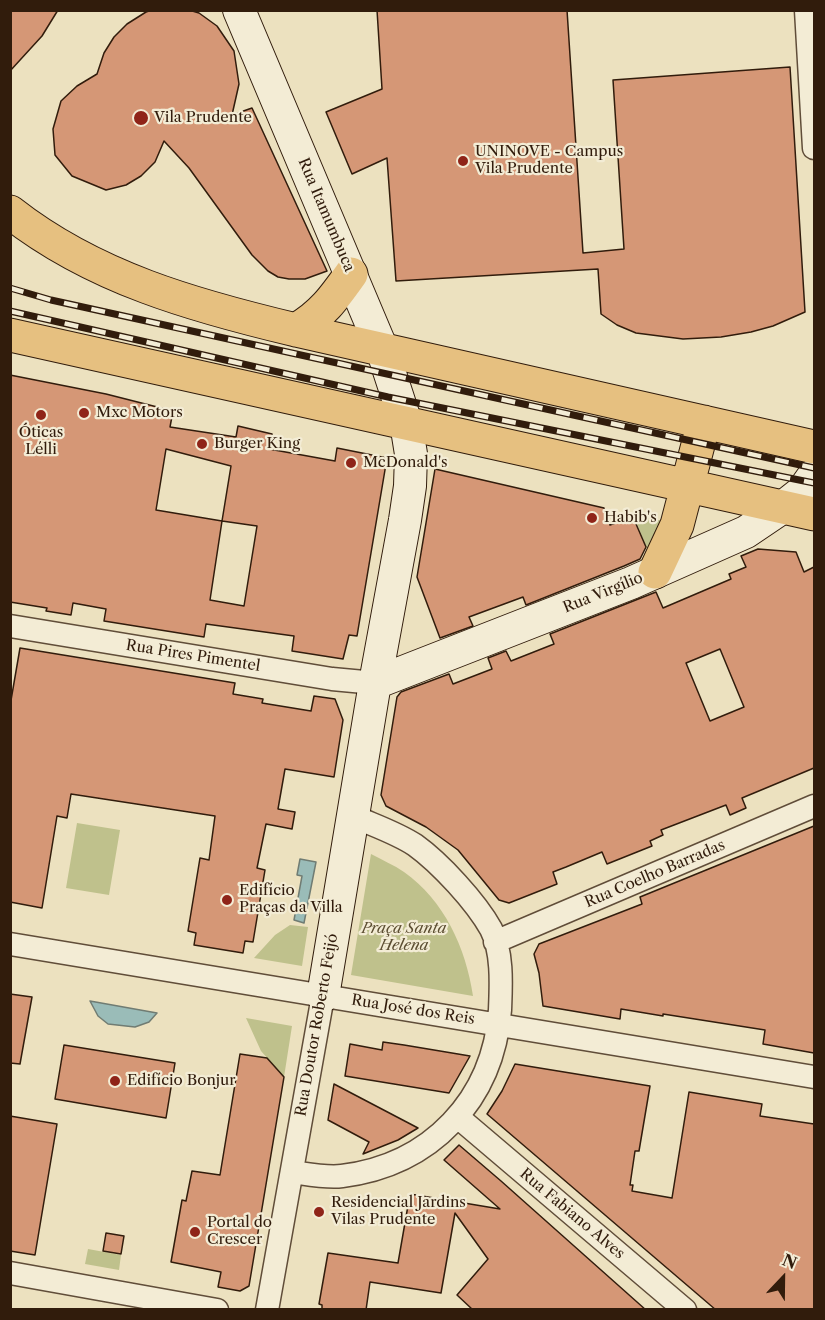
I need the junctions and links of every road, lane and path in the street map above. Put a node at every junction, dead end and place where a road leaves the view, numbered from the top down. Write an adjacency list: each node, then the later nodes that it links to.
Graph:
1 (239, 10): 5 (street, Rua Itamumbuca)
2 (806, 10): 3 (street)
3 (814, 148)
4 (10, 212): 6 (highway)
5 (351, 274): 6 (highway); 10 (street, Rua Itamumbuca)
6 (296, 330): 10 (highway)
7 (10, 335): 9 (highway)
8 (10, 348): 9 (street)
9 (64, 348): 12 (highway)
10 (381, 349): 11 (highway); 12 (street, Rua Itamumbuca)
11 (704, 422): 13 (highway); 15 (highway)
12 (406, 423): 15 (highway); 19 (street, Rua Doutor Roberto Feijó)
13 (814, 447)
14 (814, 475): 16 (street, Rua Virgílio)
15 (687, 486): 16 (highway); 17 (highway)
16 (799, 511): 17 (street, Rua Virgílio)
17 (655, 572): 20 (street, Rua Virgílio)
18 (10, 626): 21 (street, Rua Pires Pimentel)
19 (384, 634): 20 (street); 21 (street, Rua Doutor Roberto Feijó)
20 (407, 671): 21 (street, Rua Virgílio)
21 (375, 683): 23 (street, Rua Doutor Roberto Feijó)
22 (814, 806): 24 (street, Rua Coelho Barradas)
23 (353, 816): 24 (street); 26 (street, Rua Doutor Roberto Feijó)
24 (495, 942): 27 (street)
25 (10, 944): 26 (street, Rua José dos Reis)
26 (323, 996): 27 (street, Rua José dos Reis); 30 (street, Rua Doutor Roberto Feijó)
27 (499, 1025): 28 (street, Rua José dos Reis); 29 (street)
28 (814, 1077)
29 (459, 1118): 30 (street); 34 (street, Rua Fabiano Alves)
30 (292, 1172): 33 (street, Rua Doutor Roberto Feijó)
31 (10, 1273): 32 (street)
32 (217, 1310)
33 (267, 1310)
34 (685, 1310)

